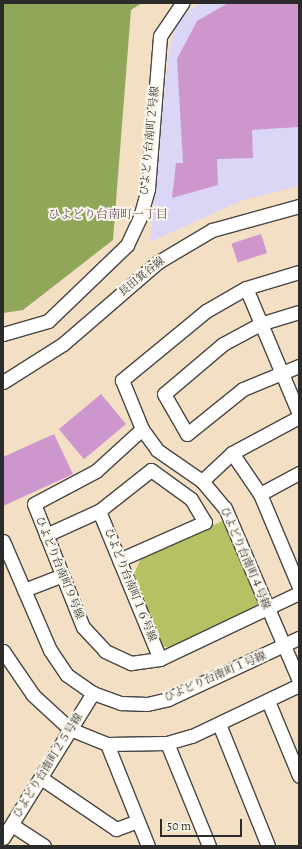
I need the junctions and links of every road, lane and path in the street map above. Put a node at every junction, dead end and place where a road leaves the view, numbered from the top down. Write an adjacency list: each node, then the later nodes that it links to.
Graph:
1 (182, 3): 7 (street, ひよどり台南町２号線)
2 (299, 206): 10 (street, 長田箕谷線)
3 (299, 272): 4 (street, ひよどり台南町４号線)
4 (246, 288): 6 (street); 12 (street, ひよどり台南町４号線)
5 (299, 312): 6 (street)
6 (262, 323): 9 (street); 9 (street)
7 (3, 334)
8 (299, 366): 9 (street)
9 (282, 370): 11 (street)
10 (3, 382)
11 (299, 416): 13 (street)
12 (142, 429): 15 (street, ひよどり台南町４号線); 18 (street, ひよどり台南町９号線)
13 (232, 454): 15 (street); 16 (street)
14 (299, 473): 16 (street)
15 (202, 481): 26 (street, ひよどり台南町４号線)
16 (260, 494): 23 (street)
17 (99, 511): 18 (street); 21 (street, ひよどり台南町１６号線); 21 (street)
18 (46, 535): 22 (street, ひよどり台南町９号線)
19 (3, 541): 20 (street, ひよどり台南町１号線)
20 (6, 554): 24 (street, ひよどり台南町１号線)
21 (119, 560): 30 (street, ひよどり台南町１６号線)
22 (61, 576): 24 (street); 30 (street, ひよどり台南町９号線)
23 (299, 587)
24 (24, 590): 33 (street, ひよどり台南町１号線)
25 (299, 593): 26 (street, ひよどり台南町９号線)
26 (268, 610): 28 (street, ひよどり台南町４号線); 30 (street, ひよどり台南町９号線)
27 (299, 638): 28 (street, ひよどり台南町１号線)
28 (283, 647): 31 (street, ひよどり台南町４号線); 33 (street, ひよどり台南町１号線)
29 (3, 651): 36 (street)
30 (160, 659)
31 (299, 681)
32 (299, 685): 34 (street)
33 (93, 693): 36 (street, ひよどり台南町２５号線)
34 (268, 701): 35 (street); 39 (street)
35 (219, 724): 37 (street); 47 (street)
36 (70, 729): 38 (street); 40 (street, ひよどり台南町２５号線)
37 (166, 743): 38 (street); 46 (street)
38 (107, 744): 41 (street)
39 (299, 776)
40 (41, 778): 41 (street); 42 (street, ひよどり台南町２５号線)
41 (138, 821): 45 (street)
42 (12, 825): 43 (street, ひよどり台南町２５号線); 44 (street)
43 (3, 838)
44 (44, 846)
45 (148, 846)
46 (209, 846)
47 (268, 846)

